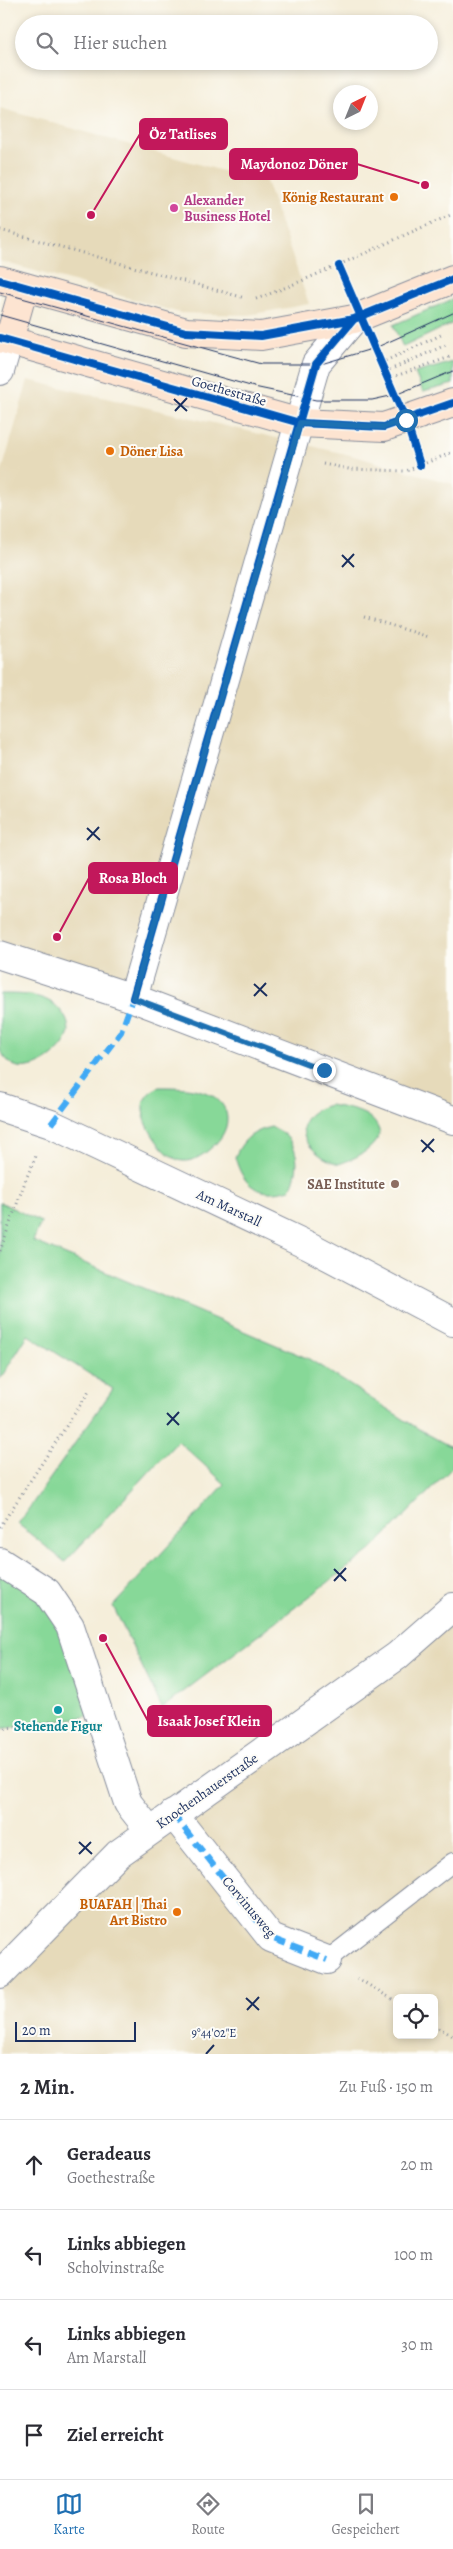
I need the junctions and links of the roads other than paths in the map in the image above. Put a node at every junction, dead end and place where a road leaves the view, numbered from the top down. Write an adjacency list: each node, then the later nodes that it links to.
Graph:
1 (453, 278): 3 (street)
2 (12, 284): 3 (street); 4 (street)
3 (358, 317): 7 (street)
4 (4, 339): 5 (street); 7 (street, Goethestraße)
5 (0, 371)
6 (453, 402): 7 (street, Goethestraße)
7 (300, 423): 9 (street)
8 (0, 954): 9 (street)
9 (133, 998): 11 (street)
10 (0, 1107): 12 (street, Am Marstall)
11 (453, 1120)
12 (453, 1322)
13 (0, 1562): 16 (street)
14 (453, 1607): 15 (street, Knochenhauerstraße)
15 (173, 1814): 16 (street, Knochenhauerstraße); 18 (street, Corvinusweg)
16 (150, 1831): 19 (street, Knochenhauerstraße)
17 (453, 1862): 18 (lane)
18 (327, 1960)
19 (0, 1974)

